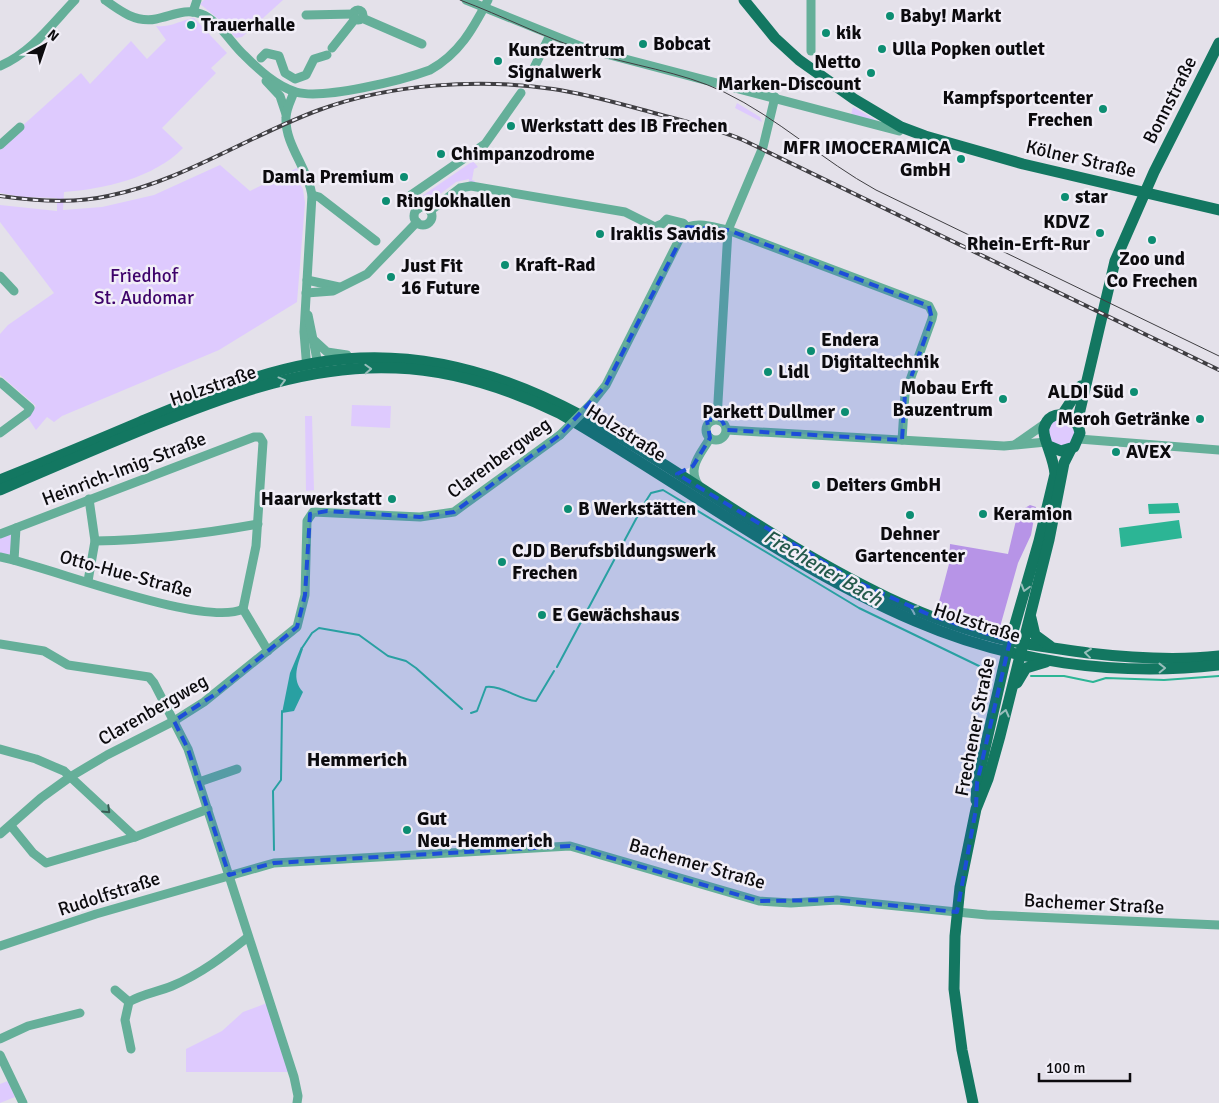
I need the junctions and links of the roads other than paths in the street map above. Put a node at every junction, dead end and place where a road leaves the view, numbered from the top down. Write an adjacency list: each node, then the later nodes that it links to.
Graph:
1 (74, 0): 20 (street)
2 (105, 0): 9 (street)
3 (196, 0): 9 (street)
4 (363, 0): 11 (street)
5 (466, 0): 8 (street)
6 (744, 0): 29 (main road, Kölner Straße)
7 (811, 0): 14 (street)
8 (486, 3): 12 (street); 22 (street)
9 (193, 12): 19 (street)
10 (306, 15): 11 (street)
11 (358, 15): 16 (street); 18 (street)
12 (550, 35): 21 (street); 24 (street)
13 (801, 41): 14 (street)
14 (811, 41): 17 (street)
15 (1219, 43): 29 (main road, Bonnstraße)
16 (422, 44)
17 (811, 52)
18 (261, 58)
19 (252, 63): 22 (street); 25 (street)
20 (0, 66)
21 (531, 74)
22 (294, 92): 25 (street)
23 (521, 93): 31 (street)
24 (775, 97): 27 (street); 36 (street)
25 (286, 114): 30 (street)
26 (20, 127): 28 (street)
27 (899, 131)
28 (0, 144)
29 (1145, 192): 33 (main road, Kölner Straße); 47 (main road, Bonnstraße)
30 (312, 195): 37 (street); 39 (street)
31 (418, 209): 32 (street); 34 (street)
32 (430, 210): 34 (street); 35 (street)
33 (1219, 210)
34 (416, 222): 40 (street)
35 (685, 230): 36 (street); 80 (street, Clarenbergweg, bridge)
36 (728, 230): 50 (street); 57 (street)
37 (376, 241)
38 (0, 276): 41 (street)
39 (307, 280): 40 (street); 42 (street)
40 (339, 287): 42 (street)
41 (14, 291)
42 (306, 293): 43 (street)
43 (306, 308): 44 (street); 46 (street)
44 (313, 338): 45 (street, Holzstraße); 46 (street)
45 (359, 358): 46 (main road, Holzstraße); 63 (main road, Holzstraße)
46 (313, 369): 64 (main road, Holzstraße); 66 (main road, Holzstraße, one-way to 46); 78 (main road, Holzstraße, one-way to 78)
47 (1088, 373): 49 (main road, Bonnstraße); 52 (main road, Bonnstraße)
48 (0, 382): 54 (street)
49 (1062, 415): 51 (main road); 52 (main road)
50 (717, 419): 53 (street); 55 (street)
51 (1046, 423): 58 (main road); 59 (street)
52 (1077, 423): 56 (main road)
53 (727, 430): 55 (street); 57 (street)
54 (0, 433)
55 (710, 438): 62 (street)
56 (1079, 439): 60 (main road); 61 (street)
57 (902, 440): 59 (street)
58 (1048, 444): 59 (street); 60 (main road); 78 (main road, one-way to 78)
59 (1014, 445)
60 (1070, 449): 76 (main road)
61 (1219, 450)
62 (693, 466): 63 (street); 65 (street)
63 (670, 470): 65 (main road, Holzstraße)
64 (0, 480)
65 (701, 489): 78 (main road, Holzstraße, one-way to 65)
66 (0, 490)
67 (89, 499): 68 (street, Heinrich-Imig-Straße); 69 (street, Heinrich-Imig-Straße); 71 (street)
68 (258, 524): 71 (street); 75 (street)
69 (16, 528): 70 (street, Heinrich-Imig-Straße); 73 (street)
70 (0, 534)
71 (95, 541): 74 (street)
72 (0, 557): 73 (street, Otto-Hue-Straße)
73 (14, 560): 74 (street, Otto-Hue-Straße)
74 (88, 581): 75 (street, Otto-Hue-Straße)
75 (243, 609): 80 (street)
76 (1031, 610): 78 (main road); 79 (main road)
77 (0, 644): 86 (street)
78 (1013, 645): 79 (main road, Holzstraße); 81 (main road, Holzstraße); 92 (main road, Frechener Straße)
79 (1054, 648): 82 (main road, Holzstraße, one-way to 79)
80 (268, 651): 86 (street, Clarenbergweg)
81 (1020, 655): 83 (main road, Holzstraße); 85 (main road, Frechener Straße)
82 (1219, 656)
83 (1048, 661): 84 (main road, Holzstraße, one-way to 84); 85 (main road)
84 (1219, 665)
85 (1011, 690): 92 (main road, Frechener Straße, one-way to 85)
86 (174, 721): 89 (street, Clarenbergweg); 90 (street)
87 (0, 749): 89 (street)
88 (237, 769): 90 (street)
89 (70, 777): 93 (street, Clarenbergweg); 95 (street, one-way to 95)
90 (199, 782): 91 (street)
91 (208, 809): 95 (street); 96 (street)
92 (976, 809): 97 (main road, Frechener Straße)
93 (11, 826): 94 (street, Clarenbergweg); 95 (street)
94 (0, 834)
95 (135, 837)
96 (229, 875): 97 (street, Bachemer Straße); 99 (street); 100 (street, Rudolfstraße)
97 (957, 912): 98 (street, Bachemer Straße); 109 (main road, Frechener Straße)
98 (1219, 925)
99 (248, 937): 102 (street); 108 (street)
100 (0, 946)
101 (115, 990): 102 (street)
102 (128, 1002): 105 (street)
103 (80, 1013): 104 (street)
104 (0, 1039)
105 (131, 1049)
106 (0, 1056): 107 (street)
107 (23, 1103)
108 (298, 1103)
109 (974, 1103)

